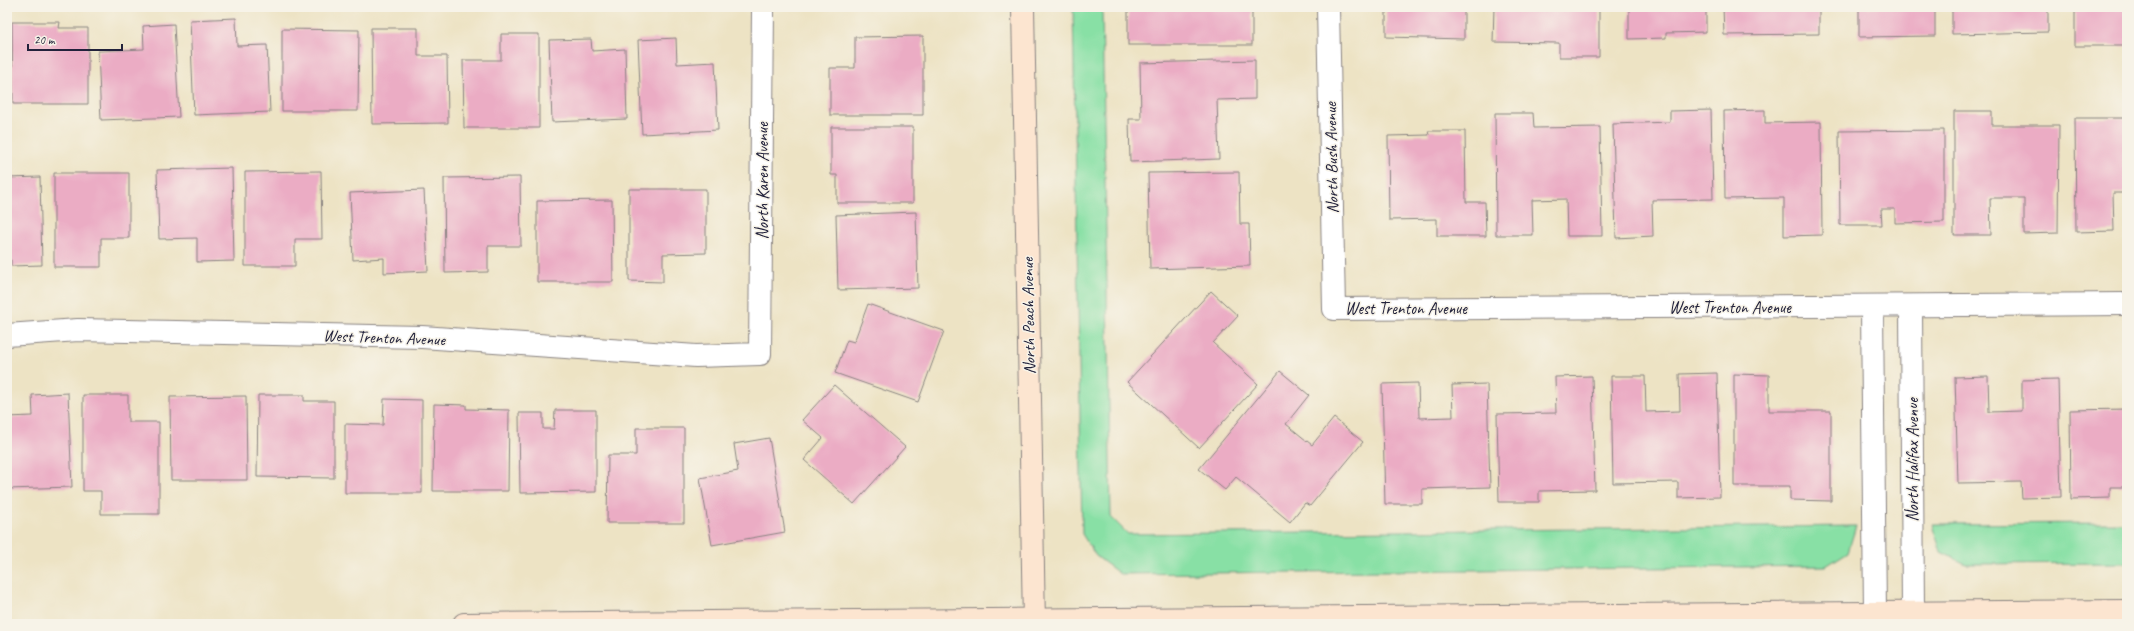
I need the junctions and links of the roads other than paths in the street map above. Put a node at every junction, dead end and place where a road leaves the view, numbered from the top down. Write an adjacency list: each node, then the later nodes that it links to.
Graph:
1 (763, 7): 9 (street, North Karen Avenue)
2 (1023, 7): 13 (street, North Peach Avenue)
3 (1328, 7): 7 (street, North Bush Avenue)
4 (2127, 304): 6 (street, West Trenton Avenue)
5 (1872, 306): 6 (street, West Trenton Avenue); 7 (street, West Trenton Avenue); 11 (street)
6 (1911, 306): 12 (street, North Halifax Avenue)
7 (1334, 309)
8 (7, 335): 9 (street, West Trenton Avenue)
9 (760, 354)
10 (2127, 611): 12 (street)
11 (1875, 613): 12 (street); 13 (street)
12 (1914, 613)
13 (1034, 622): 14 (street)
14 (464, 624)

